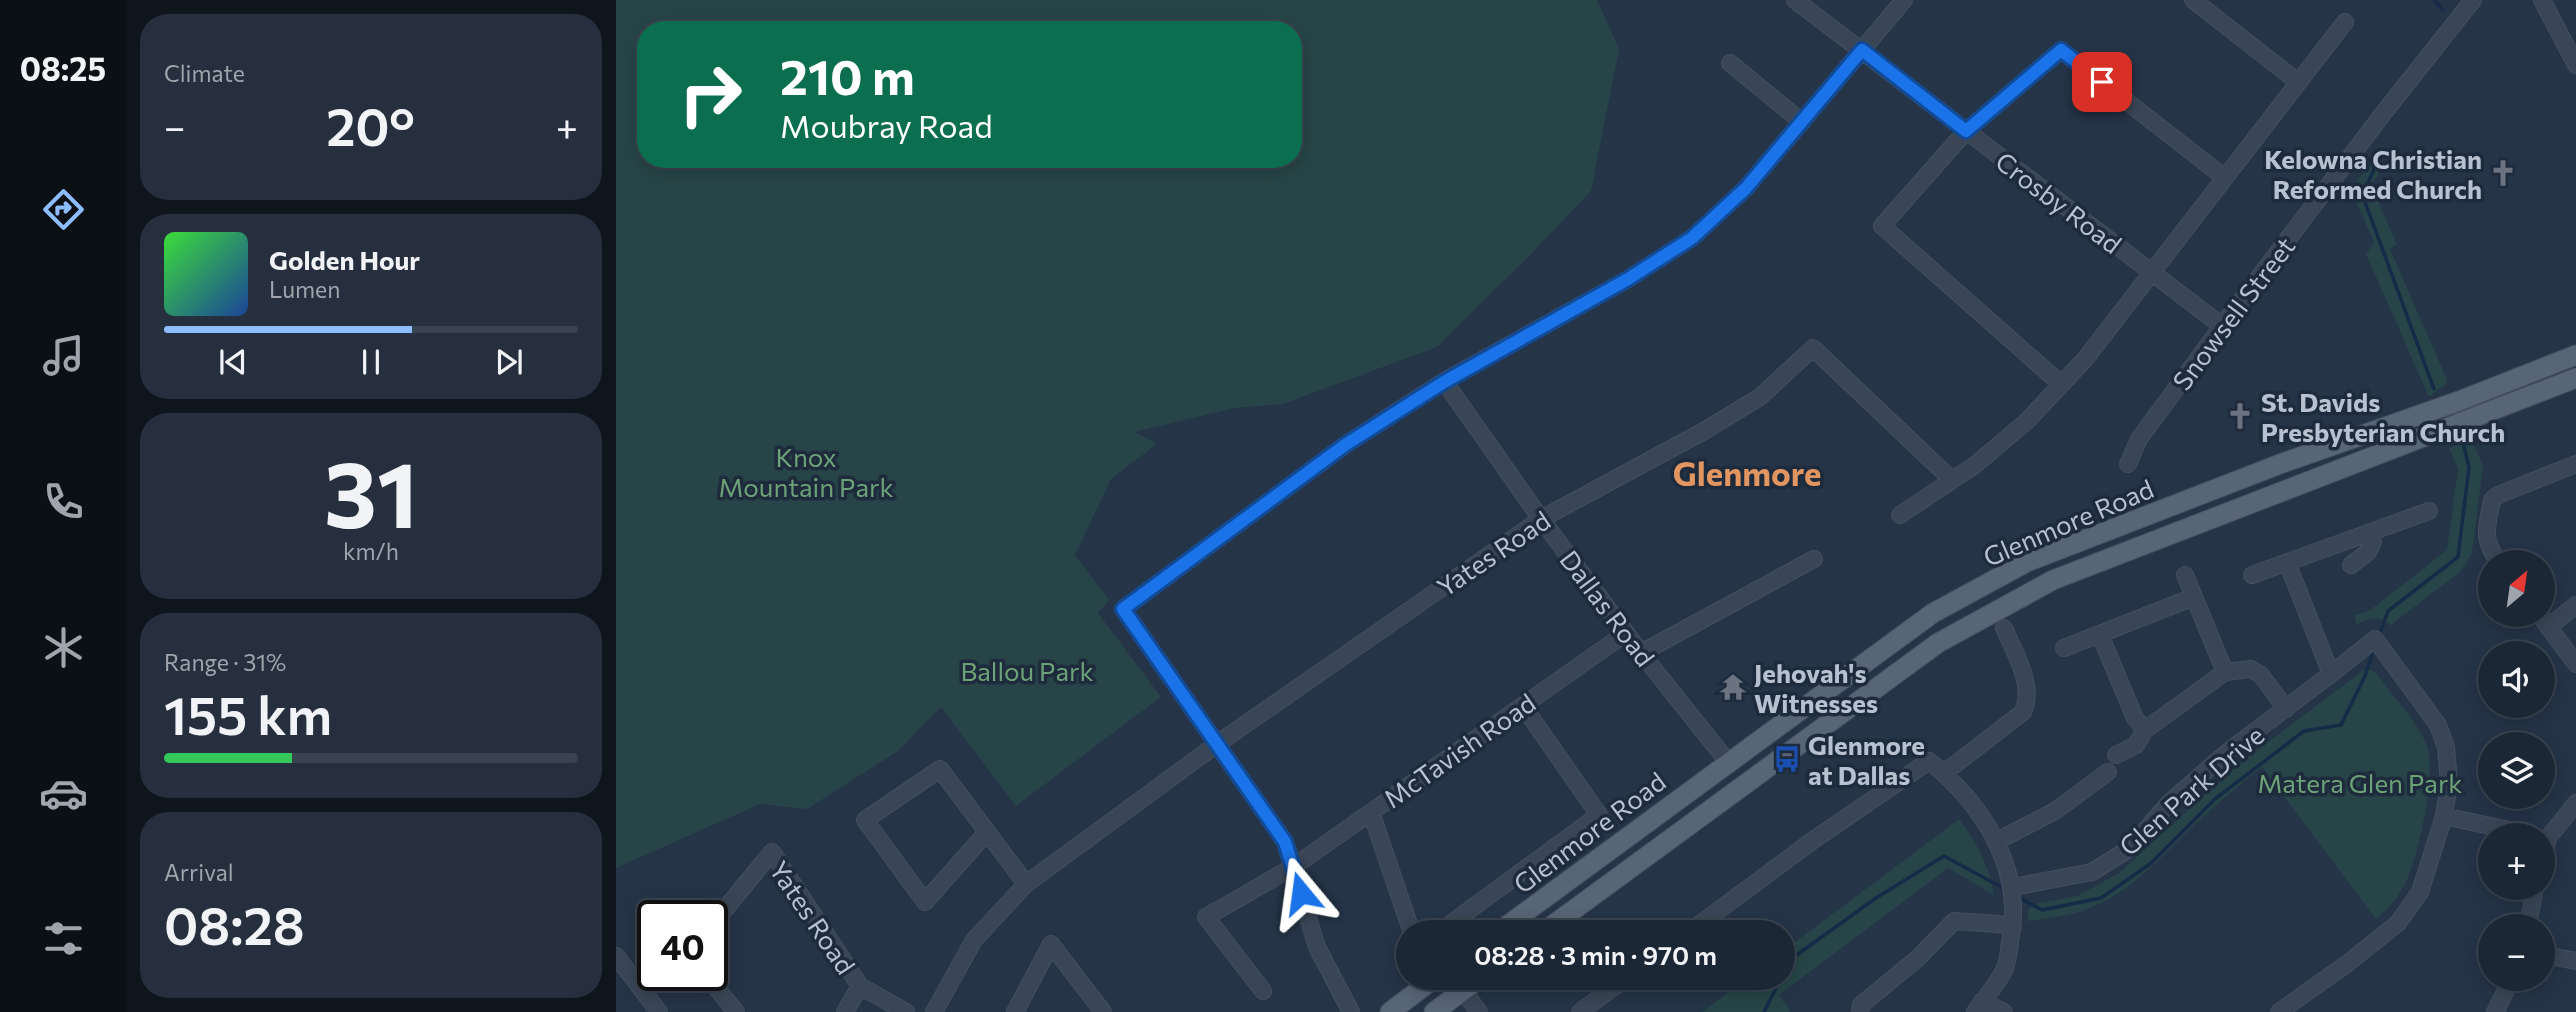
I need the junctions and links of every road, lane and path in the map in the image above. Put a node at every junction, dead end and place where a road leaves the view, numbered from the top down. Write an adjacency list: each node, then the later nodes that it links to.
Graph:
1 (1795, 0): 7 (street, Crosby Road)
2 (1904, 0): 7 (street)
3 (2193, 0): 10 (street)
4 (2473, 0): 15 (street, Snowsell Street)
5 (2542, 0): 9 (street)
6 (2345, 22): 10 (street)
7 (1862, 50): 11 (street); 12 (street, Crosby Road)
8 (1730, 63): 11 (street)
9 (2576, 65)
10 (2298, 82): 13 (street)
11 (1802, 122): 18 (street)
12 (1966, 131): 13 (street); 14 (street, Crosby Road); 19 (street)
13 (2225, 178): 14 (street)
14 (2152, 272): 15 (street, Crosby Road); 19 (street)
15 (2222, 326): 20 (street, Snowsell Street)
16 (2576, 355): 50 (main road, Glenmore Road)
17 (2576, 378): 67 (main road, Glenmore Road)
18 (1444, 382): 25 (street, Dallas Road); 48 (street)
19 (2062, 384): 22 (street)
20 (2128, 464)
21 (2576, 464): 27 (street)
22 (1952, 480): 24 (street); 25 (street, Yates Road)
23 (2429, 510): 26 (street)
24 (1900, 514)
25 (1541, 519): 38 (street, Dallas Road); 48 (street, Yates Road)
26 (2368, 533): 29 (street); 30 (street)
27 (2490, 550)
28 (1814, 559): 41 (street)
29 (2287, 562): 32 (street); 44 (street)
30 (2351, 565)
31 (2185, 575): 33 (street)
32 (2252, 575)
33 (2194, 597): 39 (street); 43 (street)
34 (2576, 606): 35 (street)
35 (2555, 615)
36 (2548, 627): 42 (street)
37 (2004, 628): 52 (street)
38 (1626, 633): 41 (street, Dallas Road); 45 (street, McTavish Road)
39 (2100, 635): 40 (street); 47 (street)
40 (2064, 648)
41 (1641, 653): 50 (street, Dallas Road)
42 (2576, 664)
43 (2225, 672): 46 (street, Glen Park Drive); 47 (street)
44 (2332, 674): 46 (street, Glen Park Drive); 55 (street, Glen Park Drive)
45 (1523, 706): 54 (street, McTavish Road); 65 (street)
46 (2286, 709): 62 (street, Glen Park Drive)
47 (2145, 730): 49 (street)
48 (1217, 744): 60 (street); 61 (street, Yates Road)
49 (2116, 755)
50 (1728, 762): 66 (main road, Glenmore Road)
51 (2108, 772): 59 (street)
52 (1944, 773): 59 (street); 68 (street)
53 (2576, 803): 57 (street)
54 (1371, 812): 60 (street, McTavish Road); 64 (street)
55 (2444, 816): 56 (street); 95 (street, Glen Park Drive)
56 (2478, 823)
57 (2555, 823)
58 (987, 832): 58 (street); 61 (street)
59 (1997, 841): 62 (street)
60 (1293, 867): 77 (street, McTavish Road); 88 (street)
61 (1026, 884): 85 (street, Yates Road)
62 (2013, 887): 69 (street)
63 (728, 906): 73 (street, Yates Road)
64 (1408, 920)
65 (1456, 920)
66 (1515, 920)
67 (1560, 920)
68 (1706, 920)
69 (2013, 927): 80 (street); 93 (street)
70 (616, 956): 81 (street)
71 (2555, 957): 72 (street)
72 (2576, 961)
73 (860, 986): 83 (street, Yates Road); 84 (street, Yates Road)
74 (1419, 990): 89 (main road)
75 (1610, 990): 92 (street)
76 (719, 991): 82 (street)
77 (1263, 991)
78 (1463, 991): 90 (main road); 91 (street)
79 (2506, 991): 96 (street)
80 (1978, 1007): 94 (street)
81 (659, 1012)
82 (736, 1012)
83 (845, 1012)
84 (906, 1012)
85 (934, 1012)
86 (1015, 1012): 87 (street)
87 (1103, 1012)
88 (1351, 1012)
89 (1390, 1012)
90 (1434, 1012)
91 (1479, 1012)
92 (1580, 1012)
93 (1860, 1012)
94 (2004, 1012)
95 (2279, 1012)
96 (2495, 1012)

